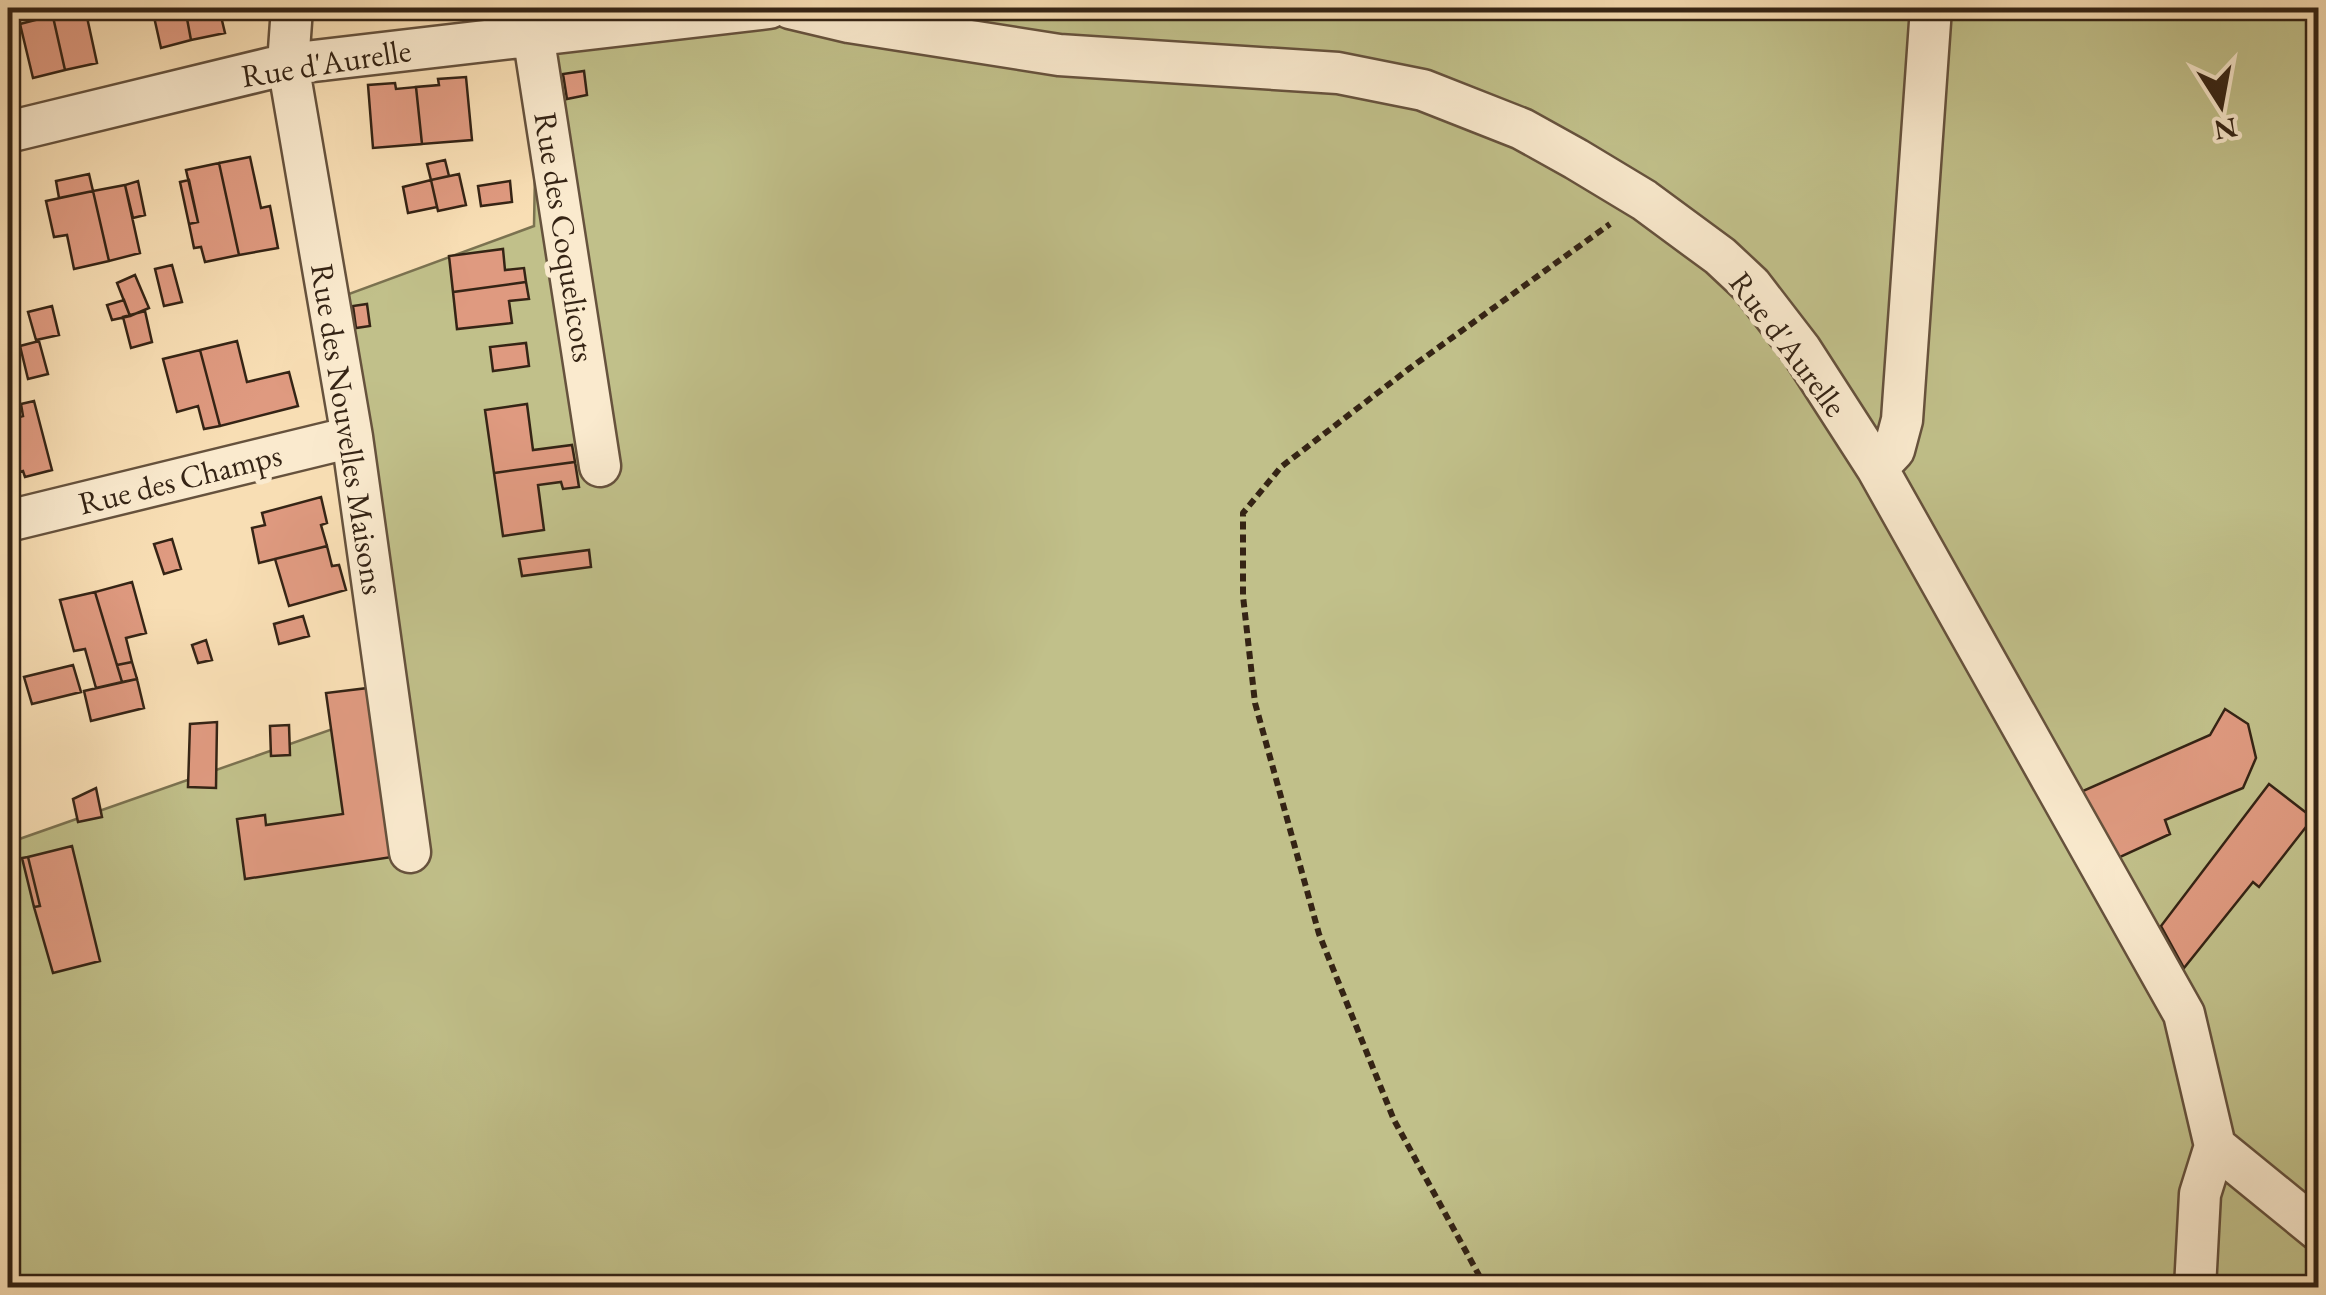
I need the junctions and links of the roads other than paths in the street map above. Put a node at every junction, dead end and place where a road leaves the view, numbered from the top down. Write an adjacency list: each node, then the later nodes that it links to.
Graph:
1 (292, 8): 6 (street, Rue des Nouvelles Maisons)
2 (769, 8): 5 (street, Rue d'Aurelle)
3 (790, 8): 10 (street, Rue d'Aurelle)
4 (1930, 8): 10 (street)
5 (534, 21): 6 (street, Rue d'Aurelle); 9 (street, Rue des Coquelicots)
6 (288, 64): 7 (street, Rue d'Aurelle); 8 (street, Rue des Nouvelles Maisons)
7 (8, 132)
8 (352, 437): 11 (street, Rue des Champs); 12 (street, Rue des Nouvelles Maisons)
9 (600, 466)
10 (1876, 468): 13 (street, Rue d'Aurelle)
11 (8, 521)
12 (410, 852)
13 (2215, 1146): 14 (street); 15 (street)
14 (2318, 1230)
15 (2195, 1288)

